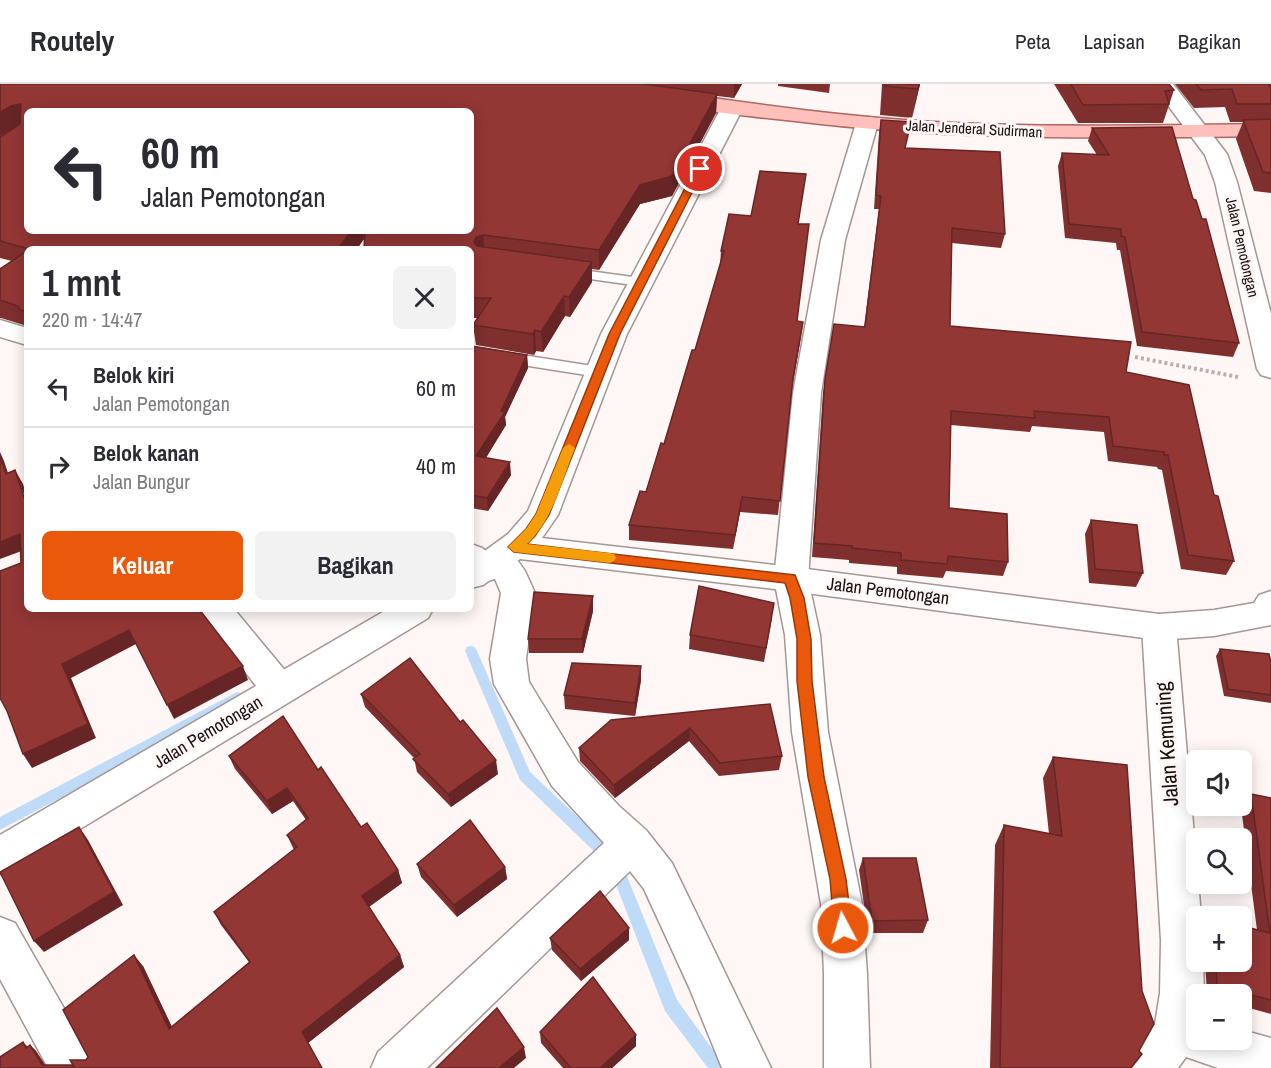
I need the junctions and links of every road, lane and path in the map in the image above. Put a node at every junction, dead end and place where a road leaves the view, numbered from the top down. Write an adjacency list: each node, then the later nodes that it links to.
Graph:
1 (1162, 84): 6 (street, Jalan Pemotongan)
2 (651, 95): 3 (main road, Jalan Jenderal Sudirman)
3 (732, 108): 4 (main road, Jalan Jenderal Sudirman); 8 (street)
4 (867, 123): 6 (main road, Jalan Jenderal Sudirman); 17 (street)
5 (1271, 130): 6 (main road, Jalan Jenderal Sudirman)
6 (1201, 131): 13 (street, Jalan Pemotongan)
7 (550, 270): 8 (lane)
8 (640, 282): 14 (street)
9 (0, 328): 10 (street)
10 (24, 337)
11 (474, 352): 14 (lane)
12 (1135, 357): 15 (path)
13 (1271, 369)
14 (599, 372): 16 (street)
15 (1248, 379)
16 (488, 562): 17 (street, Jalan Pemotongan); 23 (street)
17 (791, 579): 21 (street, Jalan Pemotongan); 33 (street)
18 (1271, 604): 21 (street, Jalan Pemotongan)
19 (216, 612): 22 (street)
20 (411, 612): 22 (street, Jalan Pemotongan)
21 (1159, 627): 26 (street, Jalan Kemuning)
22 (279, 689): 24 (street, Jalan Pemotongan)
23 (632, 843): 31 (street); 32 (street)
24 (0, 856)
25 (0, 937): 30 (street)
26 (1186, 1015)
27 (1186, 1040): 34 (street, Jalan Kemuning)
28 (1234, 1050): 29 (street)
29 (1271, 1061)
30 (73, 1068)
31 (394, 1068)
32 (748, 1068)
33 (846, 1068)
34 (1150, 1068)

